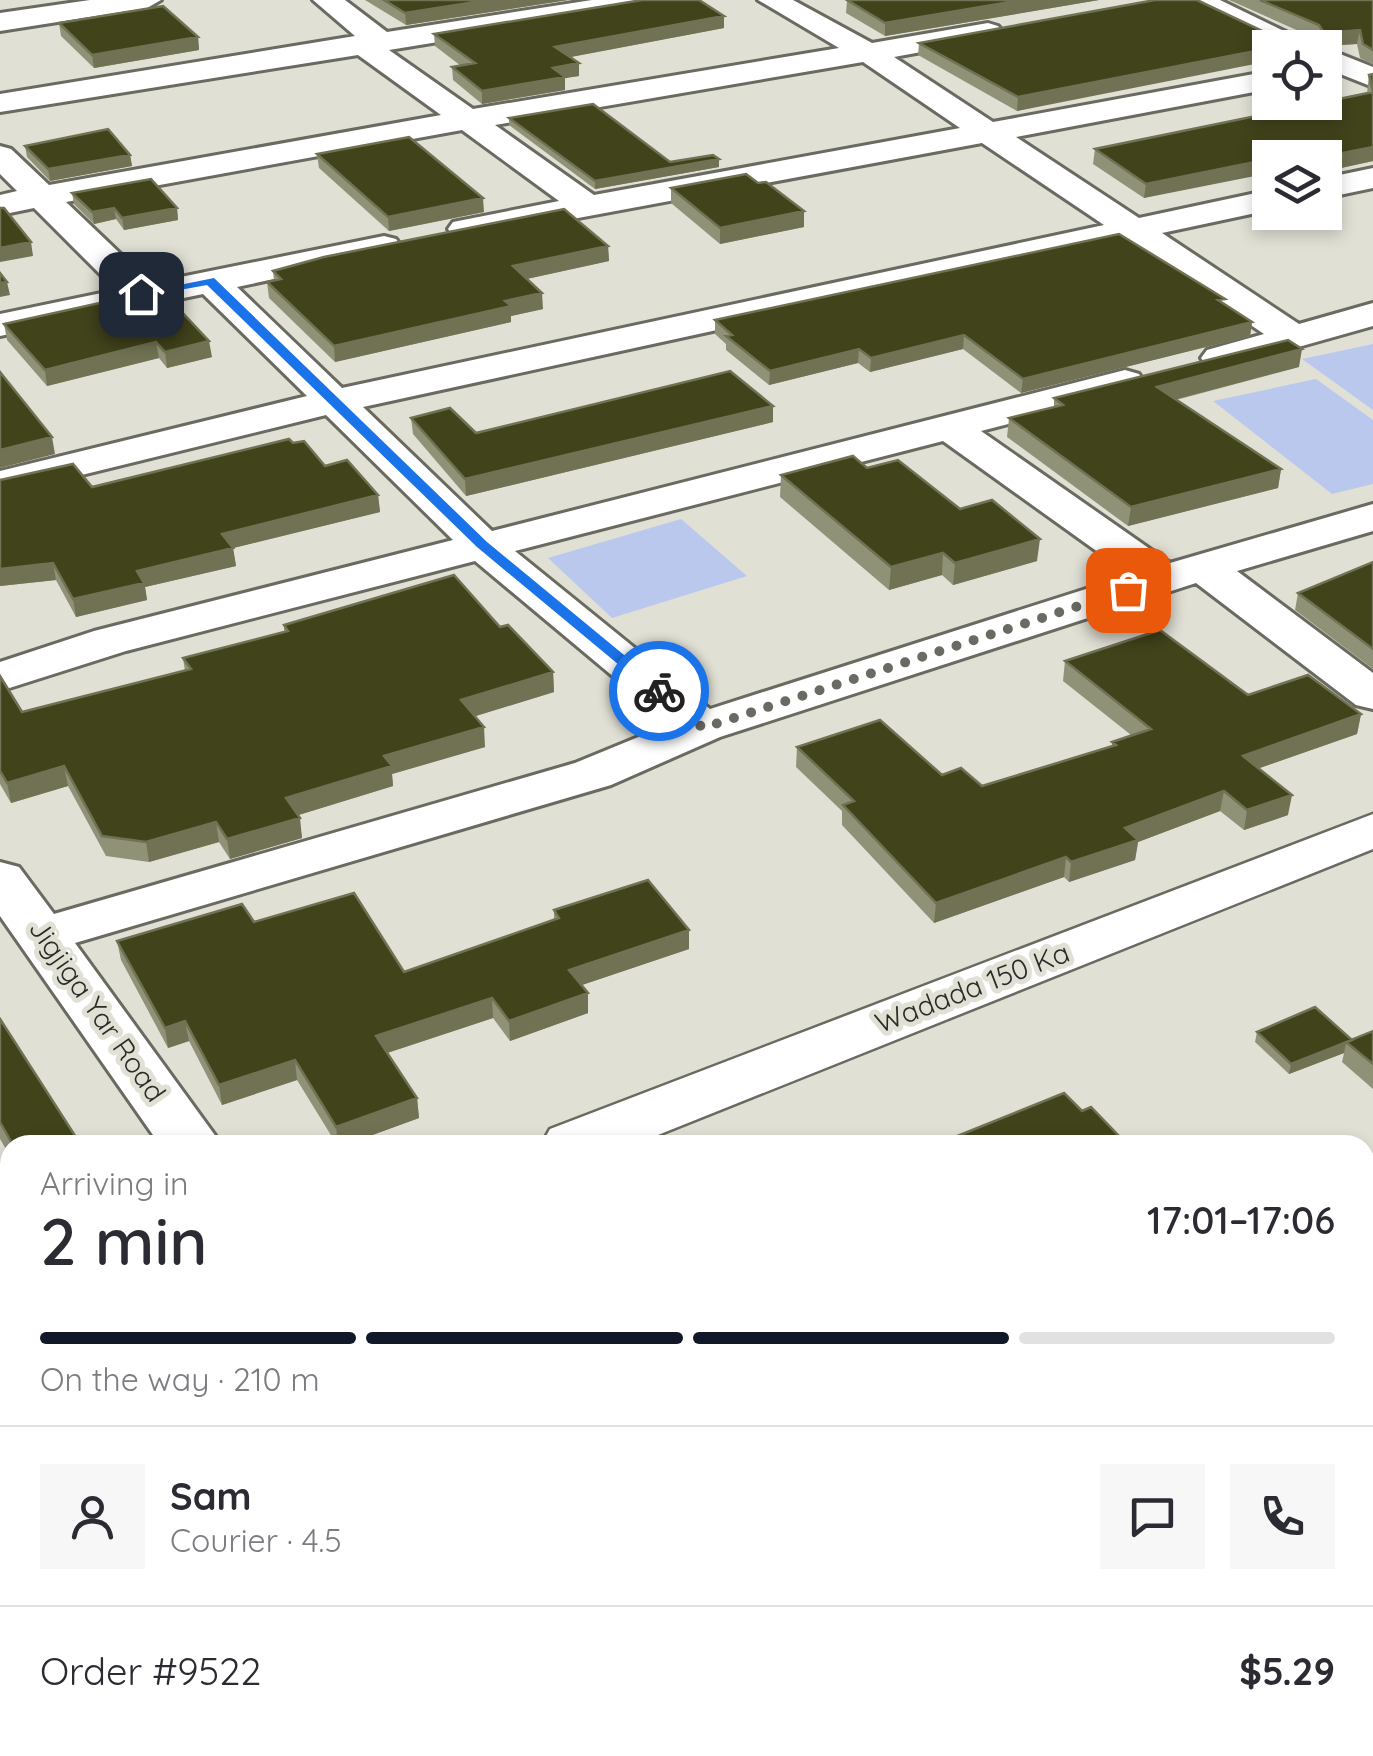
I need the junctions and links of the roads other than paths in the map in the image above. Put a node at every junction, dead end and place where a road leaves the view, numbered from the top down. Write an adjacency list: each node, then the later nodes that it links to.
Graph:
1 (148, 0): 6 (street)
2 (327, 0): 9 (street)
3 (645, 0): 9 (street)
4 (772, 0): 10 (street)
5 (1196, 0): 8 (street)
6 (0, 22)
7 (1020, 26): 10 (street)
8 (1264, 30)
9 (370, 42): 14 (street); 15 (street)
10 (869, 53): 15 (street); 16 (street)
11 (1342, 63): 12 (street)
12 (1373, 78)
13 (1252, 83): 16 (street)
14 (0, 103)
15 (472, 120): 20 (street); 23 (street)
16 (991, 133): 23 (street); 24 (street)
17 (0, 156): 20 (street)
18 (1373, 178): 19 (street)
19 (1342, 184)
20 (42, 196): 22 (street); 26 (street)
21 (1252, 204): 24 (street)
22 (0, 205)
23 (586, 205): 25 (street)
24 (1134, 229): 29 (street); 30 (street)
25 (210, 281): 26 (street); 30 (street)
26 (141, 294): 28 (street)
27 (1373, 314): 29 (street)
28 (0, 324)
29 (1297, 339): 31 (street)
30 (336, 401): 32 (street); 34 (street)
31 (948, 426): 34 (street); 35 (street)
32 (0, 483)
33 (1373, 517): 35 (street)
34 (482, 544): 36 (street); 38 (street)
35 (1184, 573): 37 (street); 38 (street)
36 (0, 676)
37 (1373, 695)
38 (703, 728): 40 (street)
39 (1373, 830): 42 (street, Wadada 150 Ka)
40 (16, 905): 41 (street, Jigjiga Yar Road)
41 (185, 1135)
42 (597, 1135)

